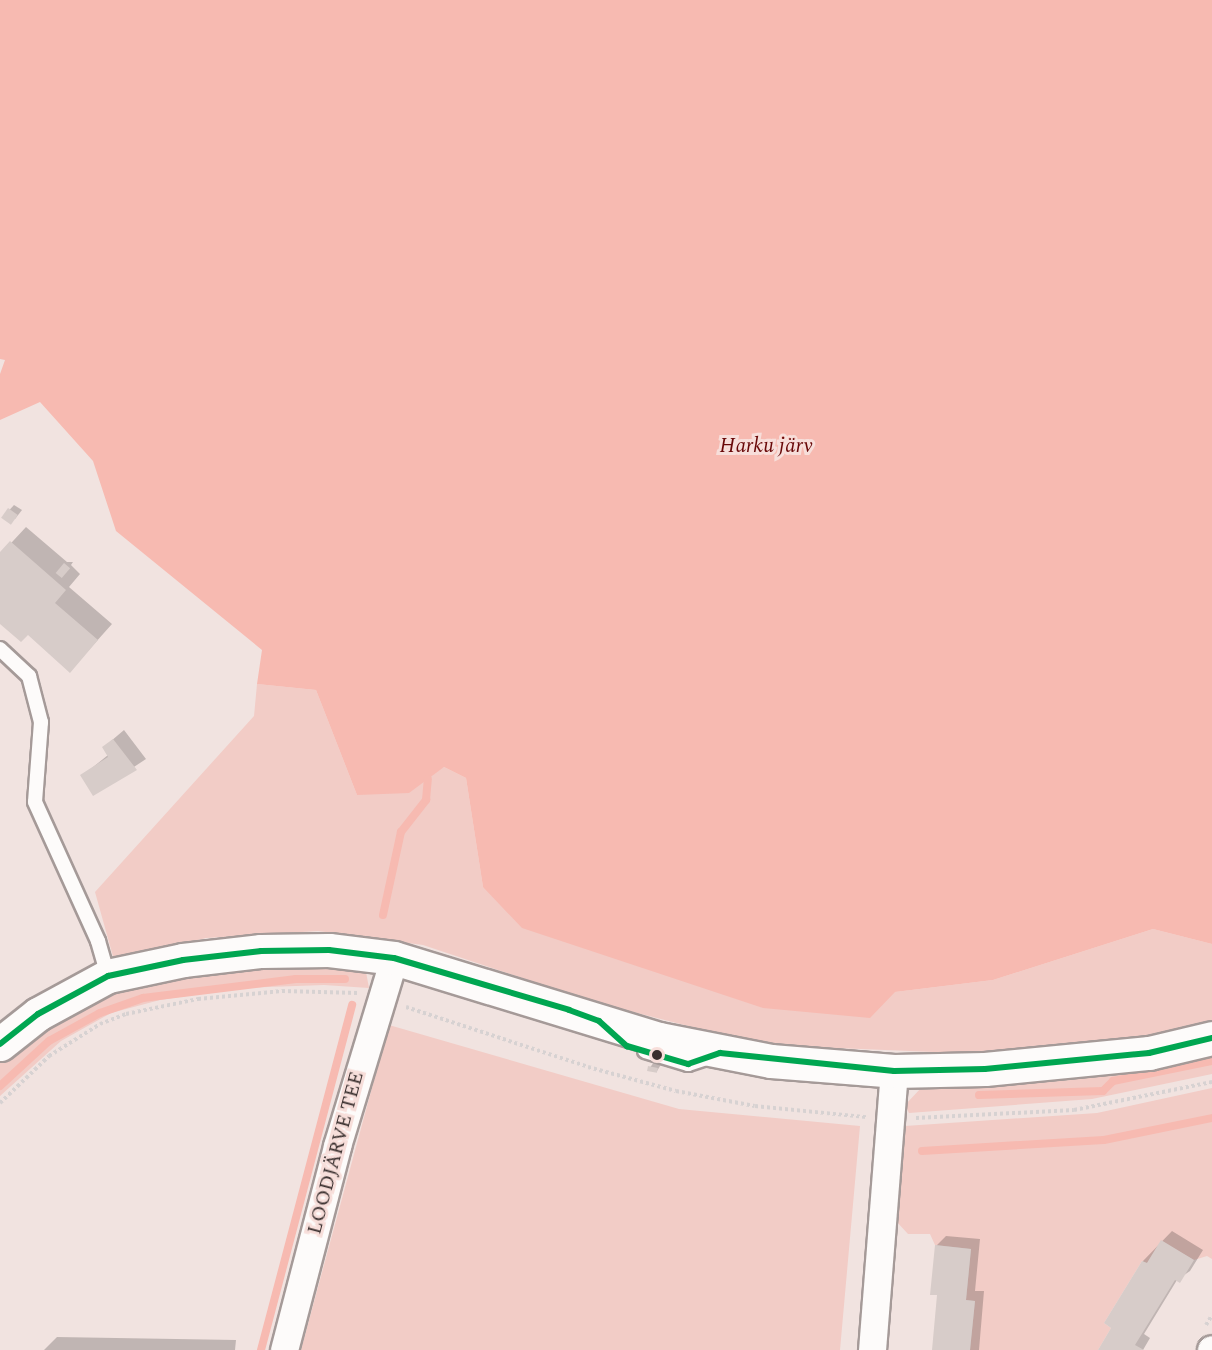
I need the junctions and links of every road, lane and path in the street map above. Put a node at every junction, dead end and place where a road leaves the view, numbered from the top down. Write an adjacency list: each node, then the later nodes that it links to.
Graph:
1 (0, 649): 3 (lane)
2 (394, 958): 3 (street); 7 (street); 9 (street, LOODJÄRVE TEE)
3 (108, 976): 6 (street)
4 (368, 994): 8 (path)
5 (1212, 1038): 7 (street)
6 (0, 1044)
7 (894, 1071): 10 (street)
8 (0, 1103)
9 (284, 1350)
10 (872, 1350)

